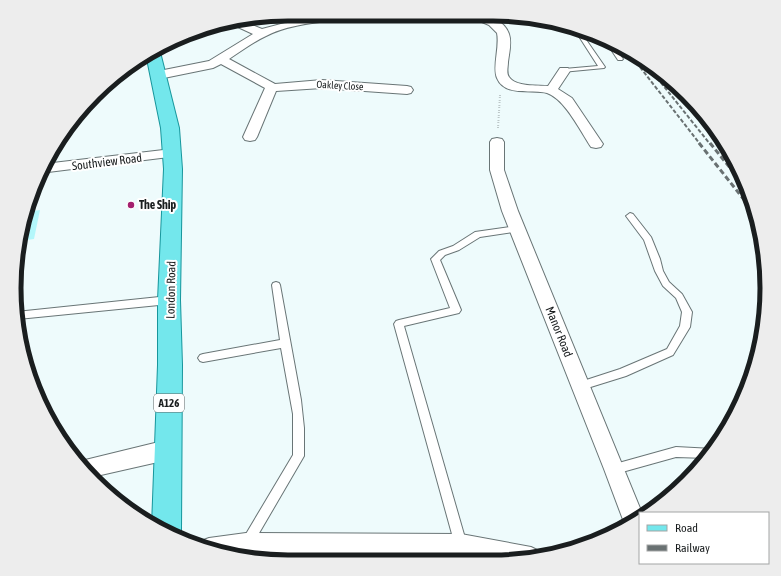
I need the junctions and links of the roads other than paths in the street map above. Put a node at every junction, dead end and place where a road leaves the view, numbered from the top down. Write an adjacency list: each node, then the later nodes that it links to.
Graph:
1 (312, 21): 4 (street)
2 (491, 21): 14 (street)
3 (241, 25): 4 (street)
4 (262, 34): 9 (street)
5 (580, 35): 10 (lane)
6 (613, 50): 8 (lane)
7 (155, 57): 11 (main road, London Road / A126)
8 (620, 59)
9 (222, 60): 11 (street); 12 (street, Oakley Close)
10 (564, 71): 14 (street)
11 (159, 75): 18 (main road, London Road / A126)
12 (272, 87): 13 (street, Oakley Close); 15 (street)
13 (407, 90)
14 (551, 90): 17 (street)
15 (250, 137)
16 (497, 142): 21 (street, Manor Road)
17 (596, 144)
18 (172, 153): 19 (street, Southview Road); 23 (main road, London Road / A126)
19 (50, 168)
20 (630, 216): 27 (lane)
21 (517, 229): 27 (street, Manor Road); 35 (lane)
22 (276, 285): 25 (lane)
23 (169, 300): 24 (lane); 28 (main road, London Road / A126)
24 (23, 314)
25 (285, 343): 26 (lane); 34 (lane)
26 (203, 358)
27 (581, 386): 31 (street, Manor Road)
28 (167, 450): 30 (street); 33 (main road, London Road / A126)
29 (703, 453): 31 (lane)
30 (90, 468)
31 (615, 469): 32 (street, Manor Road)
32 (632, 515)
33 (166, 525)
34 (246, 544): 35 (street); 36 (street)
35 (462, 544): 37 (street)
36 (223, 547)
37 (498, 555)

